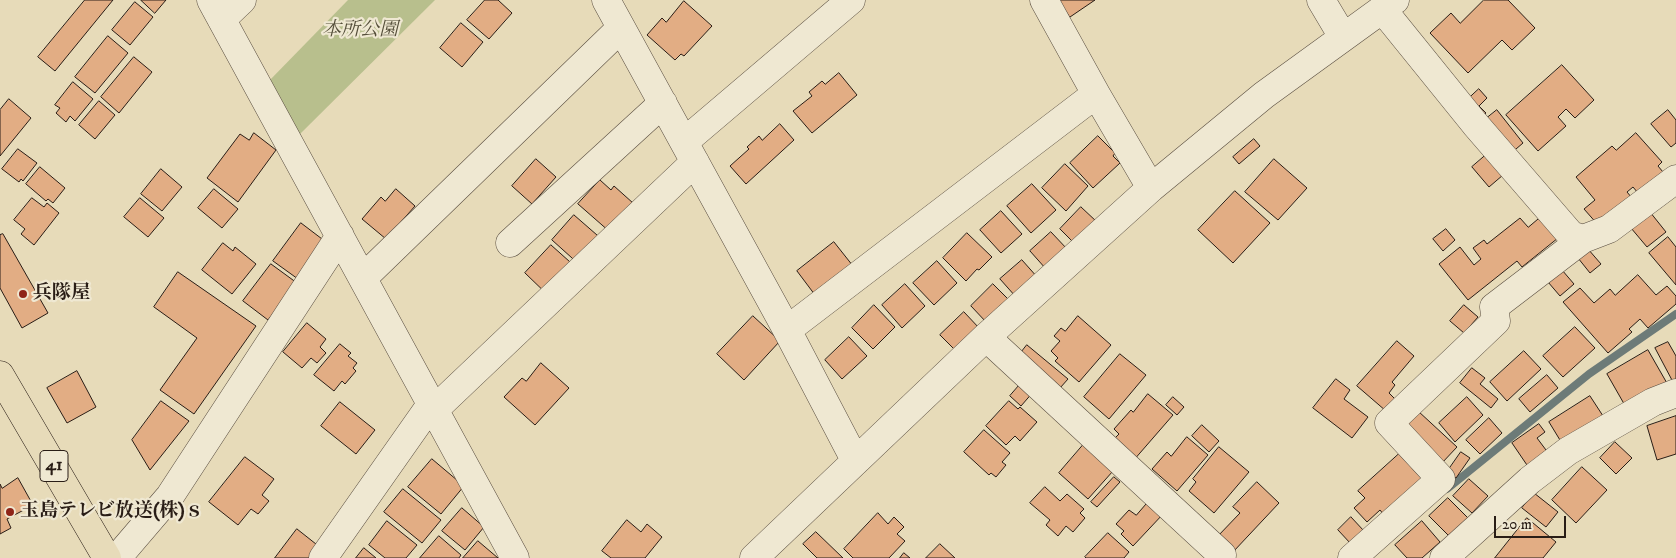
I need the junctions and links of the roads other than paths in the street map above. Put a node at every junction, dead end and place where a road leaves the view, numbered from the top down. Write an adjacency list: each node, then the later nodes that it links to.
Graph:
1 (242, 0): 7 (street)
2 (606, 0): 8 (street)
3 (851, 0): 12 (street)
4 (1044, 0): 10 (street)
5 (1321, 0): 9 (street)
6 (1388, 5): 9 (street); 16 (street)
7 (216, 10): 15 (street)
8 (621, 28): 11 (street); 18 (street)
9 (1343, 37): 14 (street)
10 (1096, 94): 14 (street); 19 (street)
11 (663, 103): 12 (street); 17 (street)
12 (689, 152): 19 (street); 23 (street)
13 (1676, 179): 16 (street)
14 (1151, 188): 20 (street)
15 (340, 236): 18 (street); 28 (street)
16 (1584, 239): 31 (street)
17 (510, 243)
18 (363, 278): 23 (street)
19 (787, 330): 24 (street)
20 (986, 337): 24 (street); 26 (street)
21 (0, 375): 27 (main road, 41)
22 (1676, 393): 32 (street)
23 (433, 406): 29 (street); 30 (street)
24 (855, 460): 25 (street)
25 (769, 554)
26 (1222, 555)
27 (107, 558)
28 (117, 558)
29 (322, 558)
30 (515, 558)
31 (1352, 558)
32 (1444, 558)

